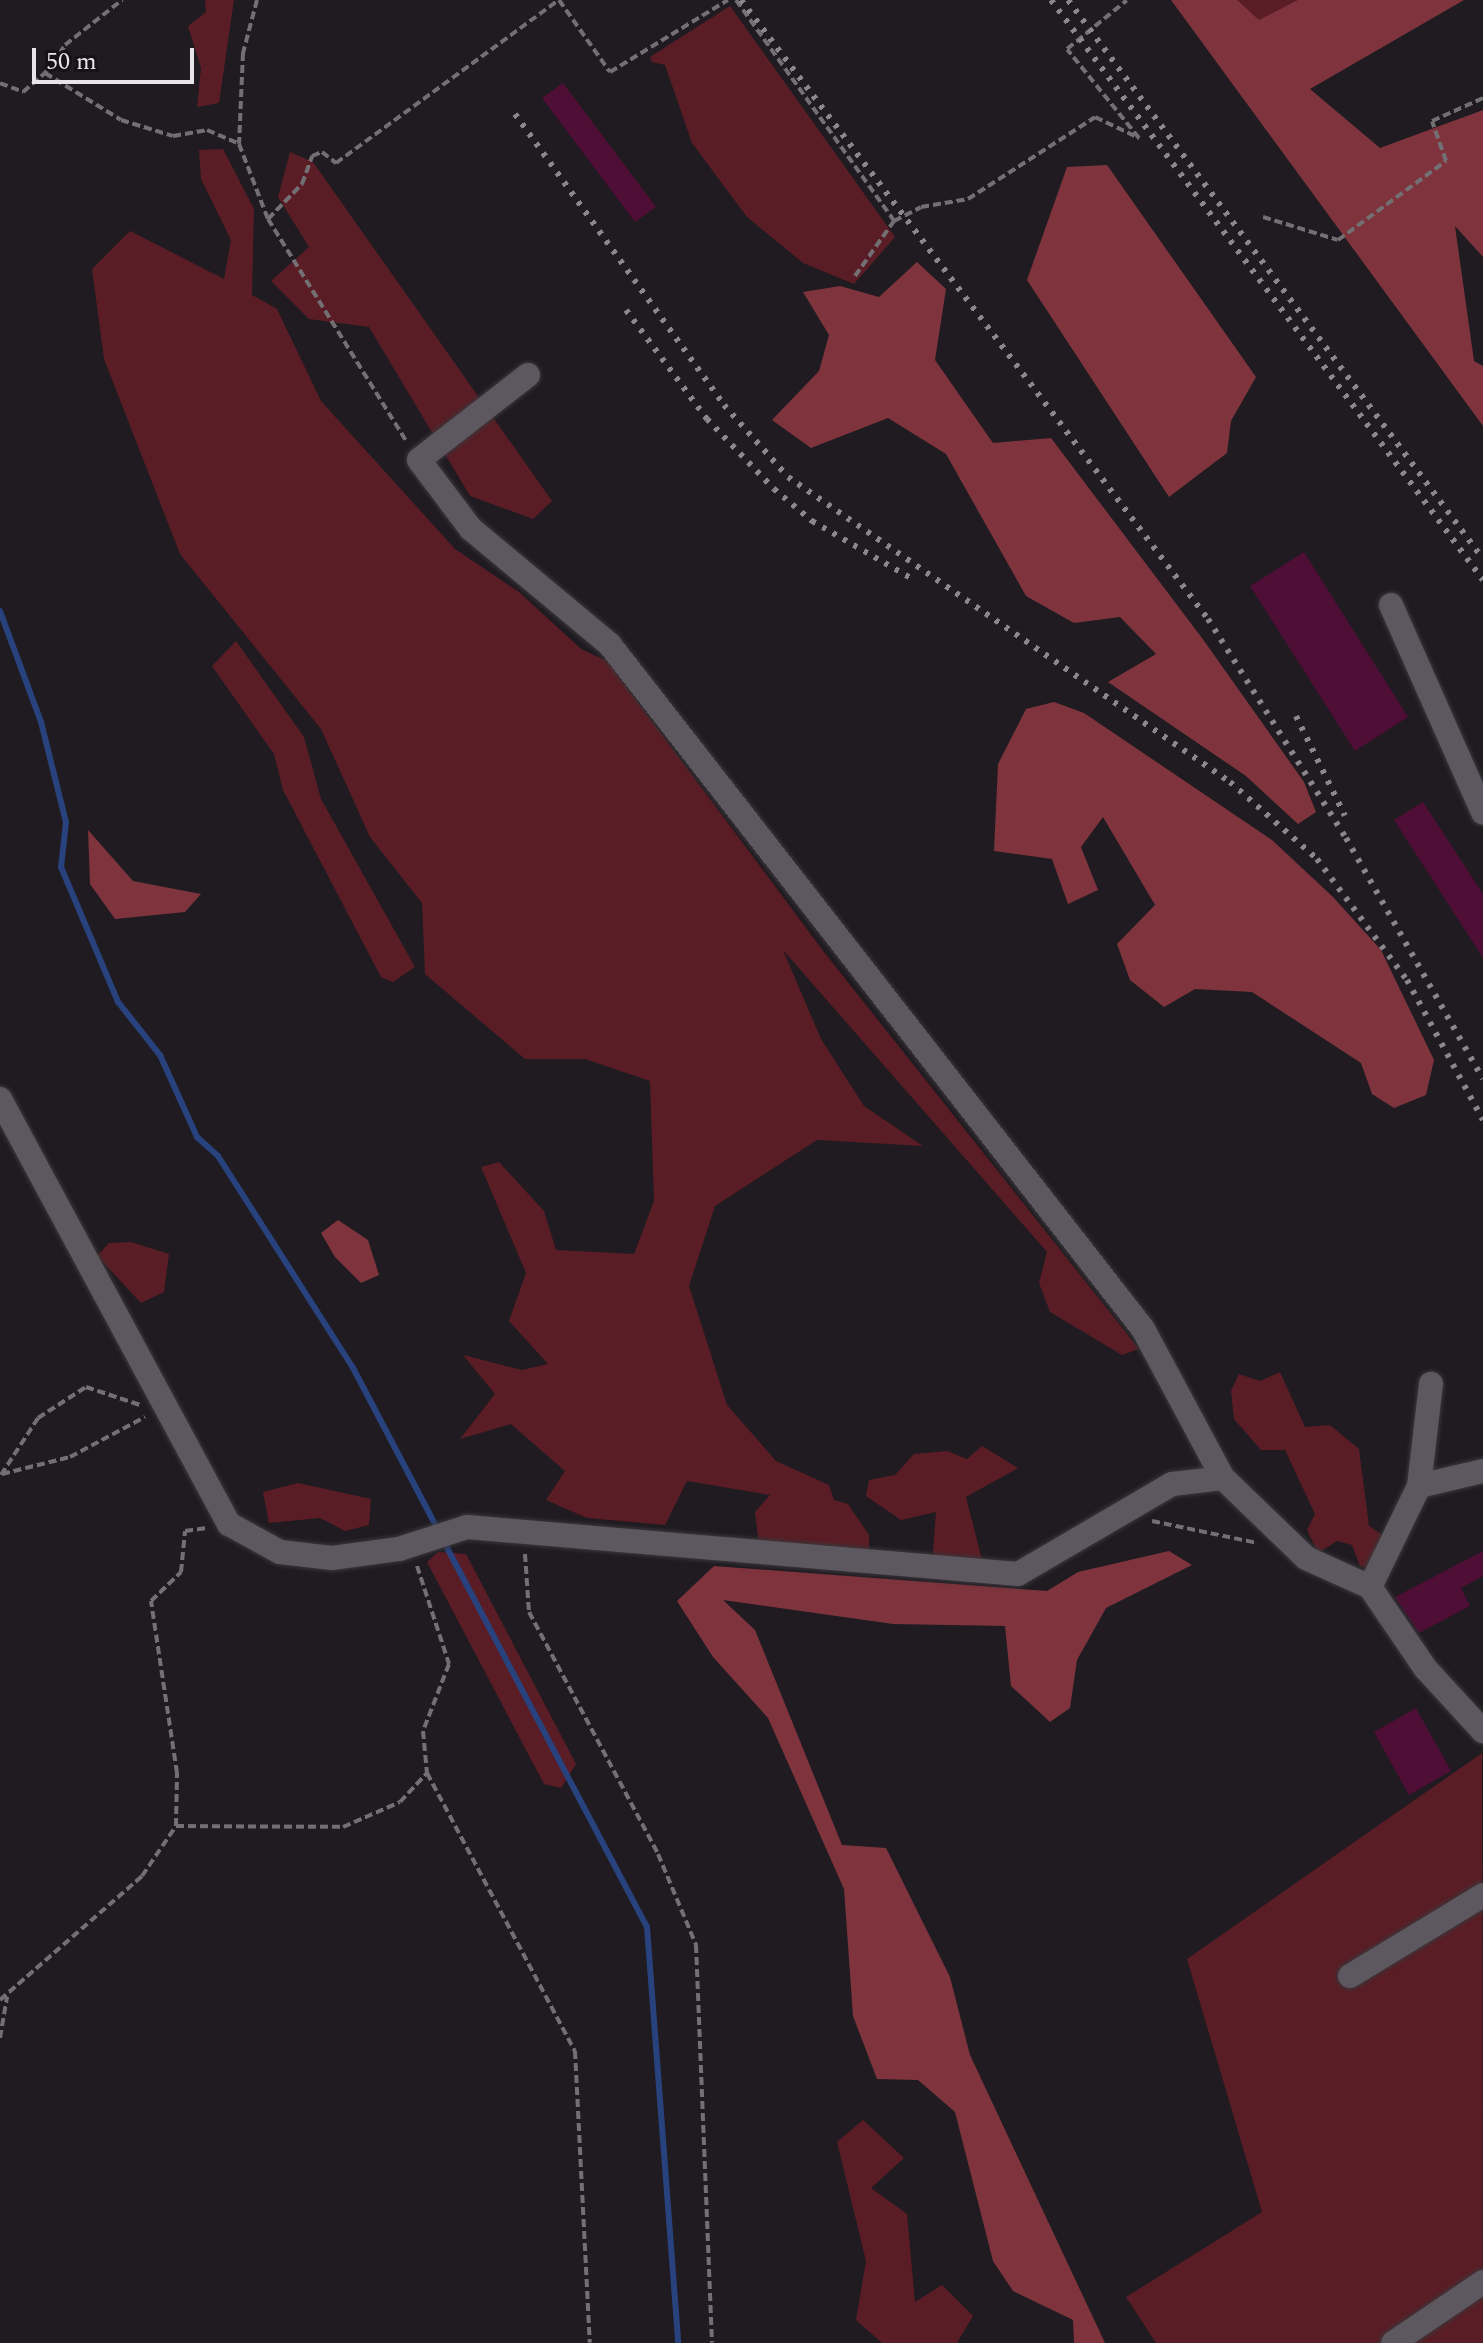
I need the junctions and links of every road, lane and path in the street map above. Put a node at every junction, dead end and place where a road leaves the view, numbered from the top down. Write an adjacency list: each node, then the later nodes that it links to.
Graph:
1 (122, 0): 6 (path)
2 (257, 0): 9 (path)
3 (728, 0): 11 (path)
4 (736, 0): 12 (path)
5 (1127, 0): 12 (path)
6 (45, 73): 7 (path); 9 (path)
7 (0, 83)
8 (1483, 98): 10 (path)
9 (239, 144): 11 (path)
10 (1263, 217)
11 (268, 219): 15 (path)
12 (894, 221): 13 (path)
13 (855, 276)
14 (528, 375): 15 (street)
15 (419, 460): 22 (street)
16 (1391, 605): 17 (street)
17 (1483, 813)
18 (0, 1099): 27 (street)
19 (1431, 1384): 23 (street)
20 (1483, 1471): 23 (street)
21 (0, 1475): 21 (path)
22 (1223, 1478): 26 (street); 28 (street)
23 (1419, 1486): 29 (street)
24 (1137, 1521): 28 (path)
25 (185, 1531): 32 (path)
26 (523, 1532): 27 (street); 40 (path)
27 (415, 1544): 31 (path)
28 (1299, 1551): 29 (street)
29 (1370, 1587): 30 (street)
30 (1483, 1731)
31 (427, 1773): 32 (path); 39 (path)
32 (176, 1826): 35 (path)
33 (1483, 1895): 34 (street)
34 (1350, 1976)
35 (7, 1997): 36 (path); 37 (path)
36 (0, 2000)
37 (0, 2038)
38 (1483, 2282): 41 (street)
39 (590, 2343)
40 (712, 2343)
41 (1393, 2343)

